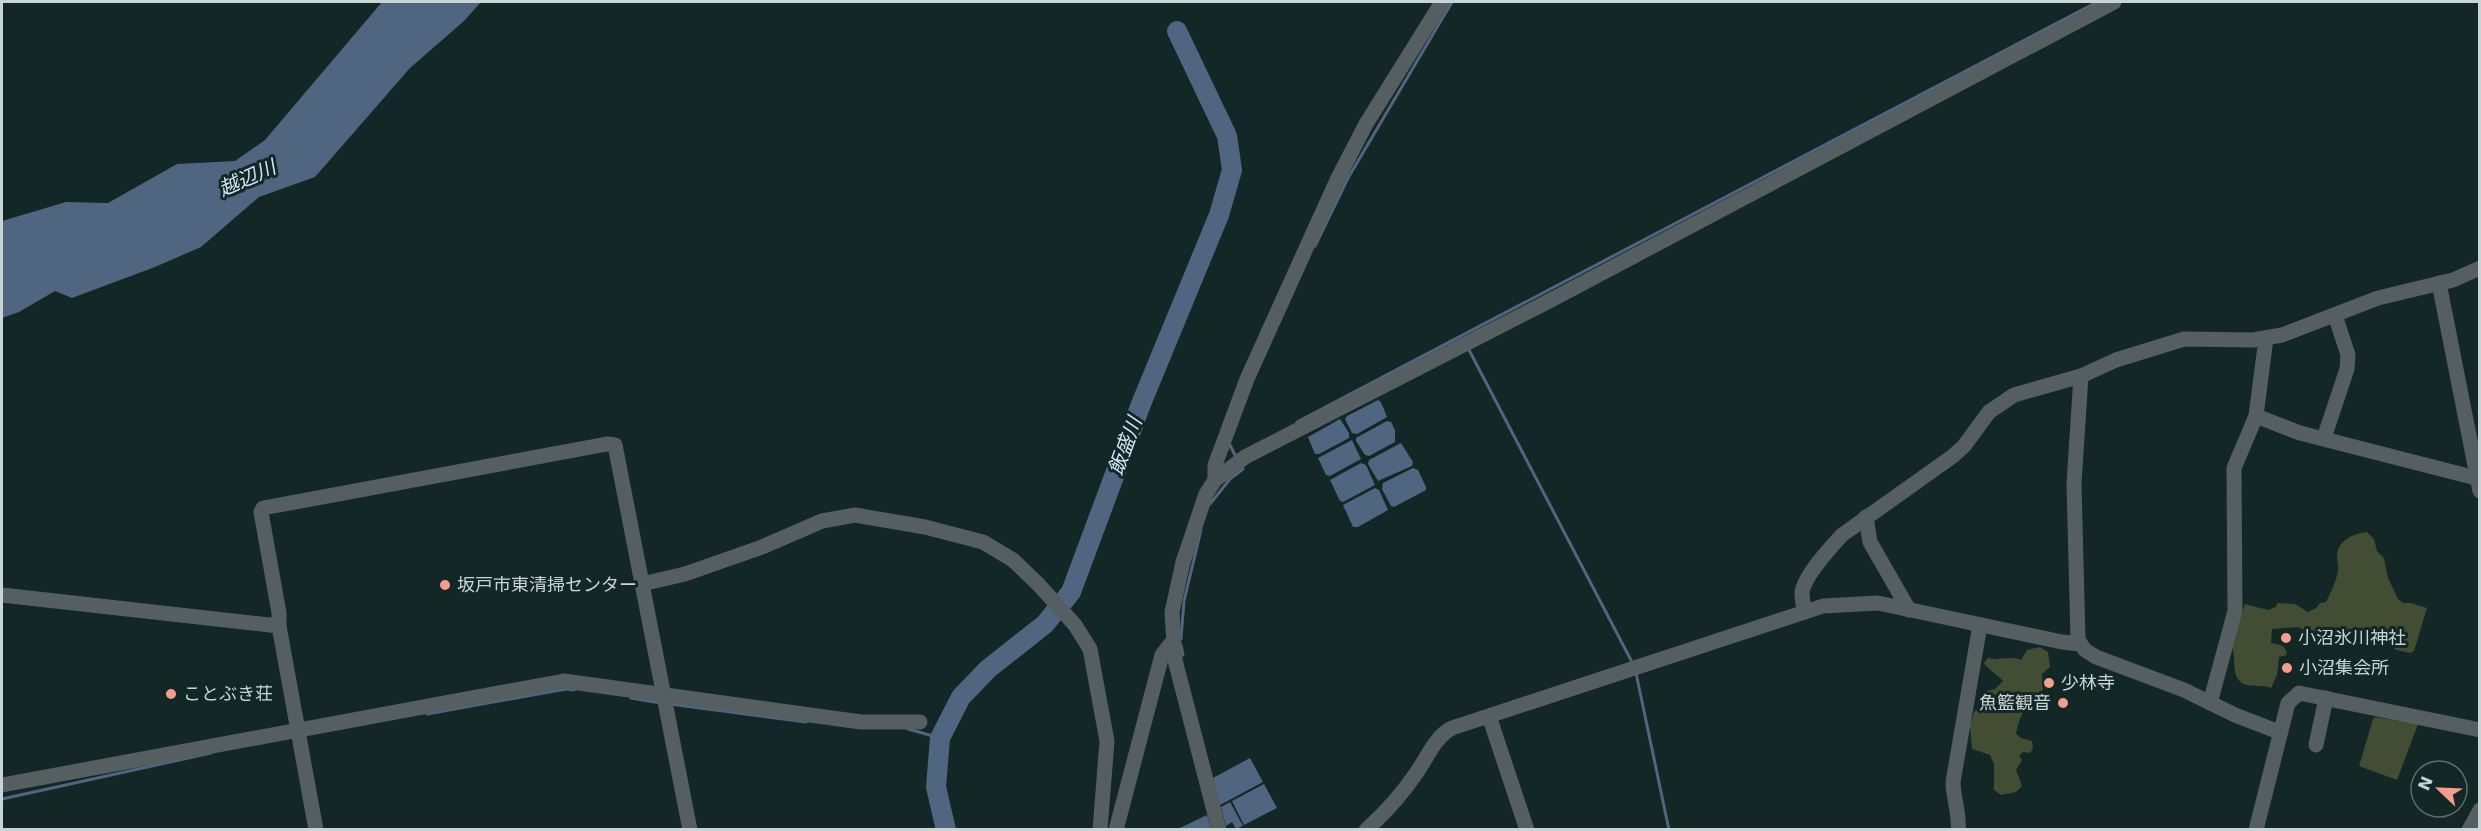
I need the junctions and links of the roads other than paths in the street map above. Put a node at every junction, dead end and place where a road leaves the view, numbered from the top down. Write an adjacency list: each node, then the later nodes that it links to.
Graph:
1 (1442, 2): 10 (street)
2 (2114, 2): 10 (street)
3 (2480, 268): 4 (street)
4 (2439, 283): 5 (street); 11 (street)
5 (2335, 315): 6 (street); 9 (street)
6 (2266, 338): 7 (street); 8 (street)
7 (2081, 376): 12 (street); 20 (street)
8 (2256, 416): 9 (street); 23 (street)
9 (2324, 438): 11 (street)
10 (1215, 480): 19 (street)
11 (2478, 485)
12 (1866, 517): 15 (street); 16 (street)
13 (642, 584): 18 (street); 21 (street); 34 (street)
14 (2, 595): 18 (street)
15 (1909, 610): 16 (street); 17 (street)
16 (1805, 612): 24 (street)
17 (1980, 625): 20 (street); 39 (street)
18 (279, 626): 27 (street)
19 (1173, 640): 35 (street); 36 (street)
20 (2080, 644): 23 (street)
21 (664, 696): 25 (street); 27 (street); 33 (street)
22 (2326, 698): 26 (street); 28 (street); 29 (street)
23 (2210, 703): 28 (street)
24 (1489, 716): 37 (street); 38 (street)
25 (920, 722)
26 (2480, 730)
27 (297, 731): 30 (street); 32 (street)
28 (2279, 732): 40 (street)
29 (2316, 745)
30 (2, 785)
31 (2480, 810): 41 (street)
32 (316, 830)
33 (690, 830)
34 (1100, 830)
35 (1116, 830)
36 (1220, 830)
37 (1366, 830)
38 (1527, 830)
39 (1958, 830)
40 (2256, 830)
41 (2469, 830)

